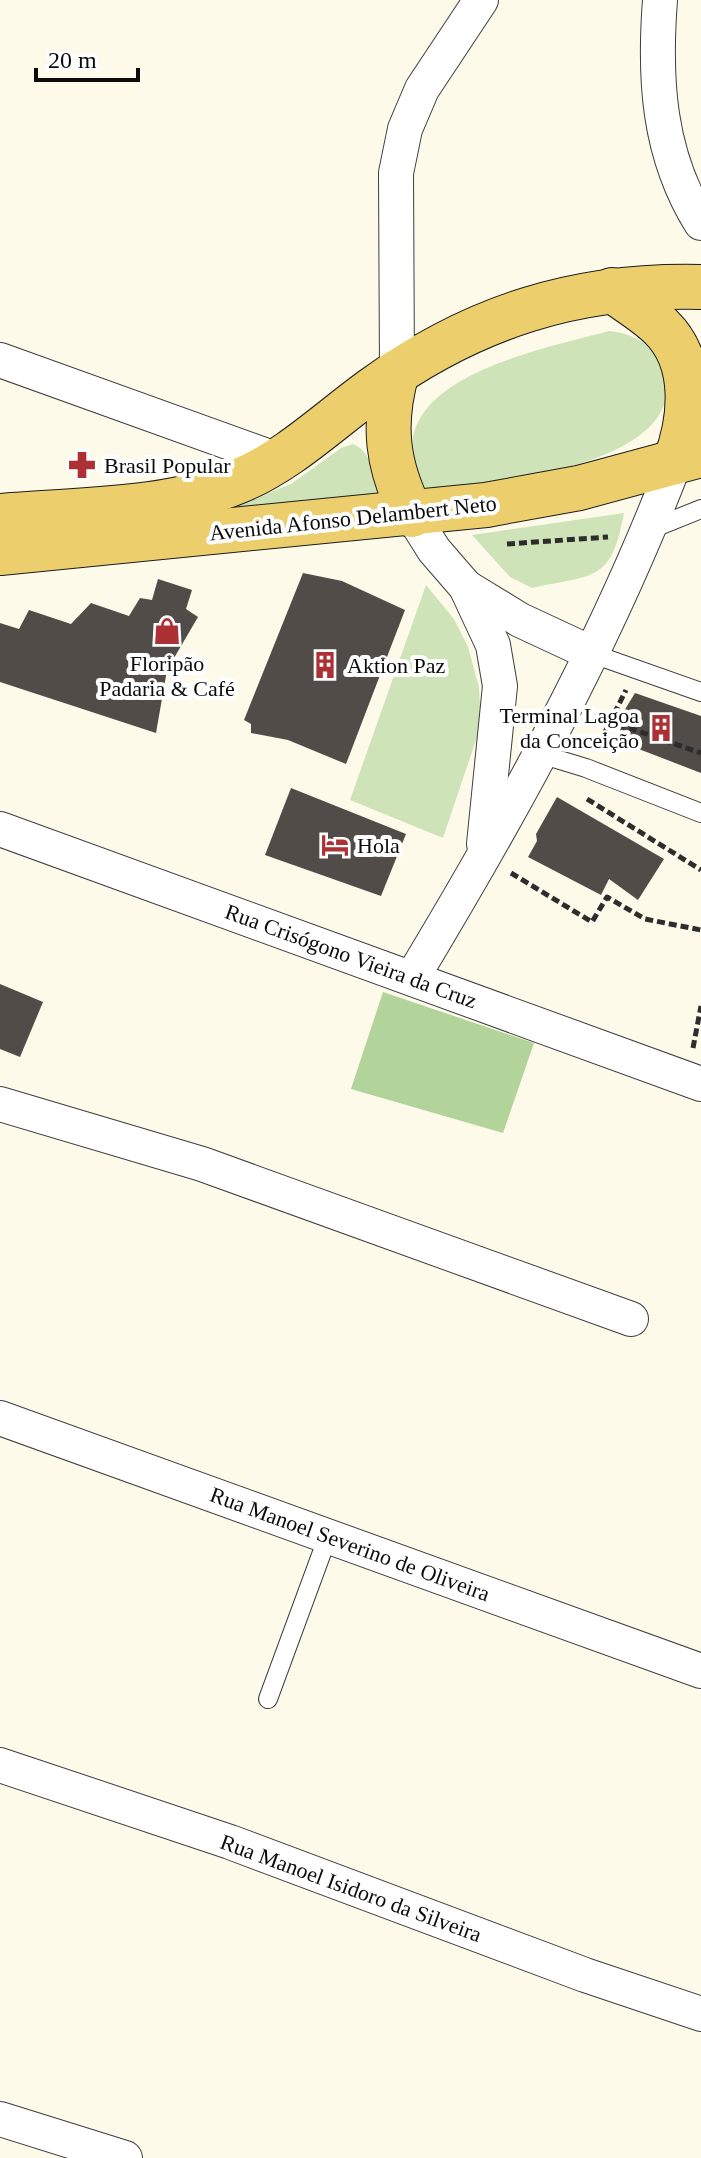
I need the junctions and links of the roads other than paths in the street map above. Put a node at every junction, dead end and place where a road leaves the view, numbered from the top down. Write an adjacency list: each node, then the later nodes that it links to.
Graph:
1 (481, 0): 7 (street)
2 (660, 0): 3 (street)
3 (701, 223)
4 (701, 287): 5 (main road, Avenida Afonso Delambert Neto)
5 (612, 290): 7 (main road, Avenida Afonso Delambert Neto); 8 (main road)
6 (0, 360): 9 (street)
7 (397, 372): 9 (main road, Avenida Afonso Delambert Neto); 11 (main road)
8 (688, 458): 11 (main road, Avenida Afonso Delambert Neto); 13 (street)
9 (278, 460): 12 (main road, Avenida Afonso Delambert Neto)
10 (701, 509): 13 (lane)
11 (412, 515): 14 (main road, Avenida Afonso Delambert Neto); 15 (street)
12 (0, 516)
13 (649, 530): 16 (street)
14 (0, 553)
15 (466, 587): 16 (street); 21 (street)
16 (593, 654): 17 (lane); 18 (street)
17 (701, 692)
18 (540, 754): 19 (lane); 21 (street)
19 (701, 813)
20 (0, 829): 22 (street, Rua Crisógono Vieira da Cruz)
21 (483, 856): 22 (street)
22 (412, 978): 23 (street, Rua Crisógono Vieira da Cruz)
23 (701, 1084)
24 (5, 1106): 25 (street)
25 (631, 1319)
26 (0, 1418): 27 (street, Rua Manoel Severino de Oliveira)
27 (328, 1536): 28 (street, Rua Manoel Severino de Oliveira); 29 (lane)
28 (701, 1671)
29 (268, 1699)
30 (0, 1765): 31 (street, Rua Manoel Isidoro da Silveira)
31 (701, 2014)
32 (0, 2119): 33 (street)
33 (125, 2158)

